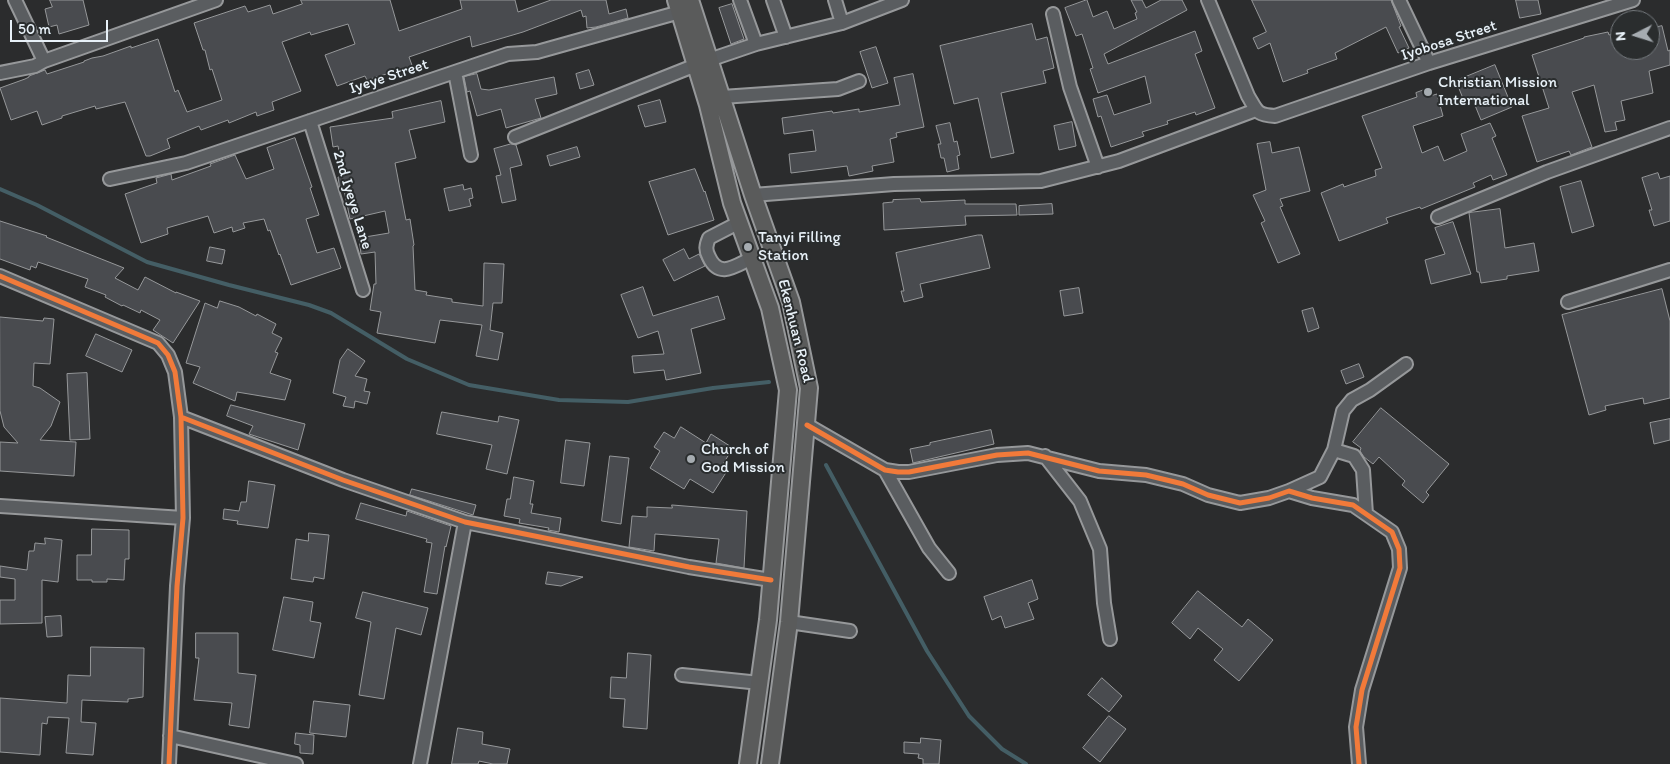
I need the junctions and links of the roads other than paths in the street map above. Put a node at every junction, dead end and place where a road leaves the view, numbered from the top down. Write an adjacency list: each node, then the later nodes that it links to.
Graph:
1 (15, 0): 16 (street)
2 (216, 0): 11 (street)
3 (740, 0): 15 (street)
4 (773, 0): 14 (street)
5 (835, 0): 13 (street)
6 (902, 0): 13 (street)
7 (1208, 0): 23 (street)
8 (1399, 0): 18 (street)
9 (1632, 0): 18 (street, Iyobosa Street)
10 (682, 4): 17 (main road, Ekenhuan Road); 19 (street, Iyeye Street)
11 (183, 5): 16 (street)
12 (1052, 14): 28 (street)
13 (842, 23): 14 (street)
14 (786, 37): 15 (street)
15 (756, 44): 17 (street)
16 (44, 61): 20 (street)
17 (702, 63): 22 (main road, Ekenhuan Road); 26 (street); 32 (main road, Ekenhuan Road)
18 (1429, 63): 23 (street, Iyobosa Street)
19 (455, 72): 24 (street, Iyeye Street); 27 (street)
20 (0, 73)
21 (859, 81): 22 (street)
22 (722, 97): 30 (main road, Ekenhuan Road)
23 (1256, 110): 28 (street)
24 (310, 121): 29 (street, Iyeye Street); 36 (street, 2nd Iyeye Lane)
25 (1670, 128): 31 (street)
26 (515, 137)
27 (471, 156)
28 (1098, 166): 30 (street)
29 (110, 179)
30 (752, 195): 40 (main road, Ekenhuan Road)
31 (1438, 218)
32 (740, 222): 33 (main road, Ekenhuan Road); 33 (street)
33 (752, 258): 50 (main road, Ekenhuan Road)
34 (1670, 270): 37 (street)
35 (0, 276): 39 (street)
36 (363, 290)
37 (1568, 302)
38 (1406, 364): 41 (street)
39 (181, 417): 47 (street); 48 (street)
40 (807, 425): 43 (street); 51 (main road, Ekenhuan Road)
41 (1334, 450): 44 (street); 46 (street)
42 (1045, 456): 43 (street); 44 (street); 53 (street)
43 (885, 470): 49 (street)
44 (1289, 491): 46 (street)
45 (0, 506): 47 (street)
46 (1366, 514): 62 (street)
47 (183, 518): 56 (street)
48 (466, 522): 50 (street); 59 (street)
49 (949, 573)
50 (772, 580): 55 (main road, Ekenhuan Road)
51 (789, 622): 52 (street); 61 (main road, Ekenhuan Road)
52 (850, 631)
53 (1110, 639)
54 (682, 675): 55 (street)
55 (760, 683): 60 (main road, Ekenhuan Road)
56 (170, 736): 57 (street); 58 (street)
57 (169, 764)
58 (296, 764)
59 (420, 764)
60 (748, 764)
61 (770, 764)
62 (1359, 764)

